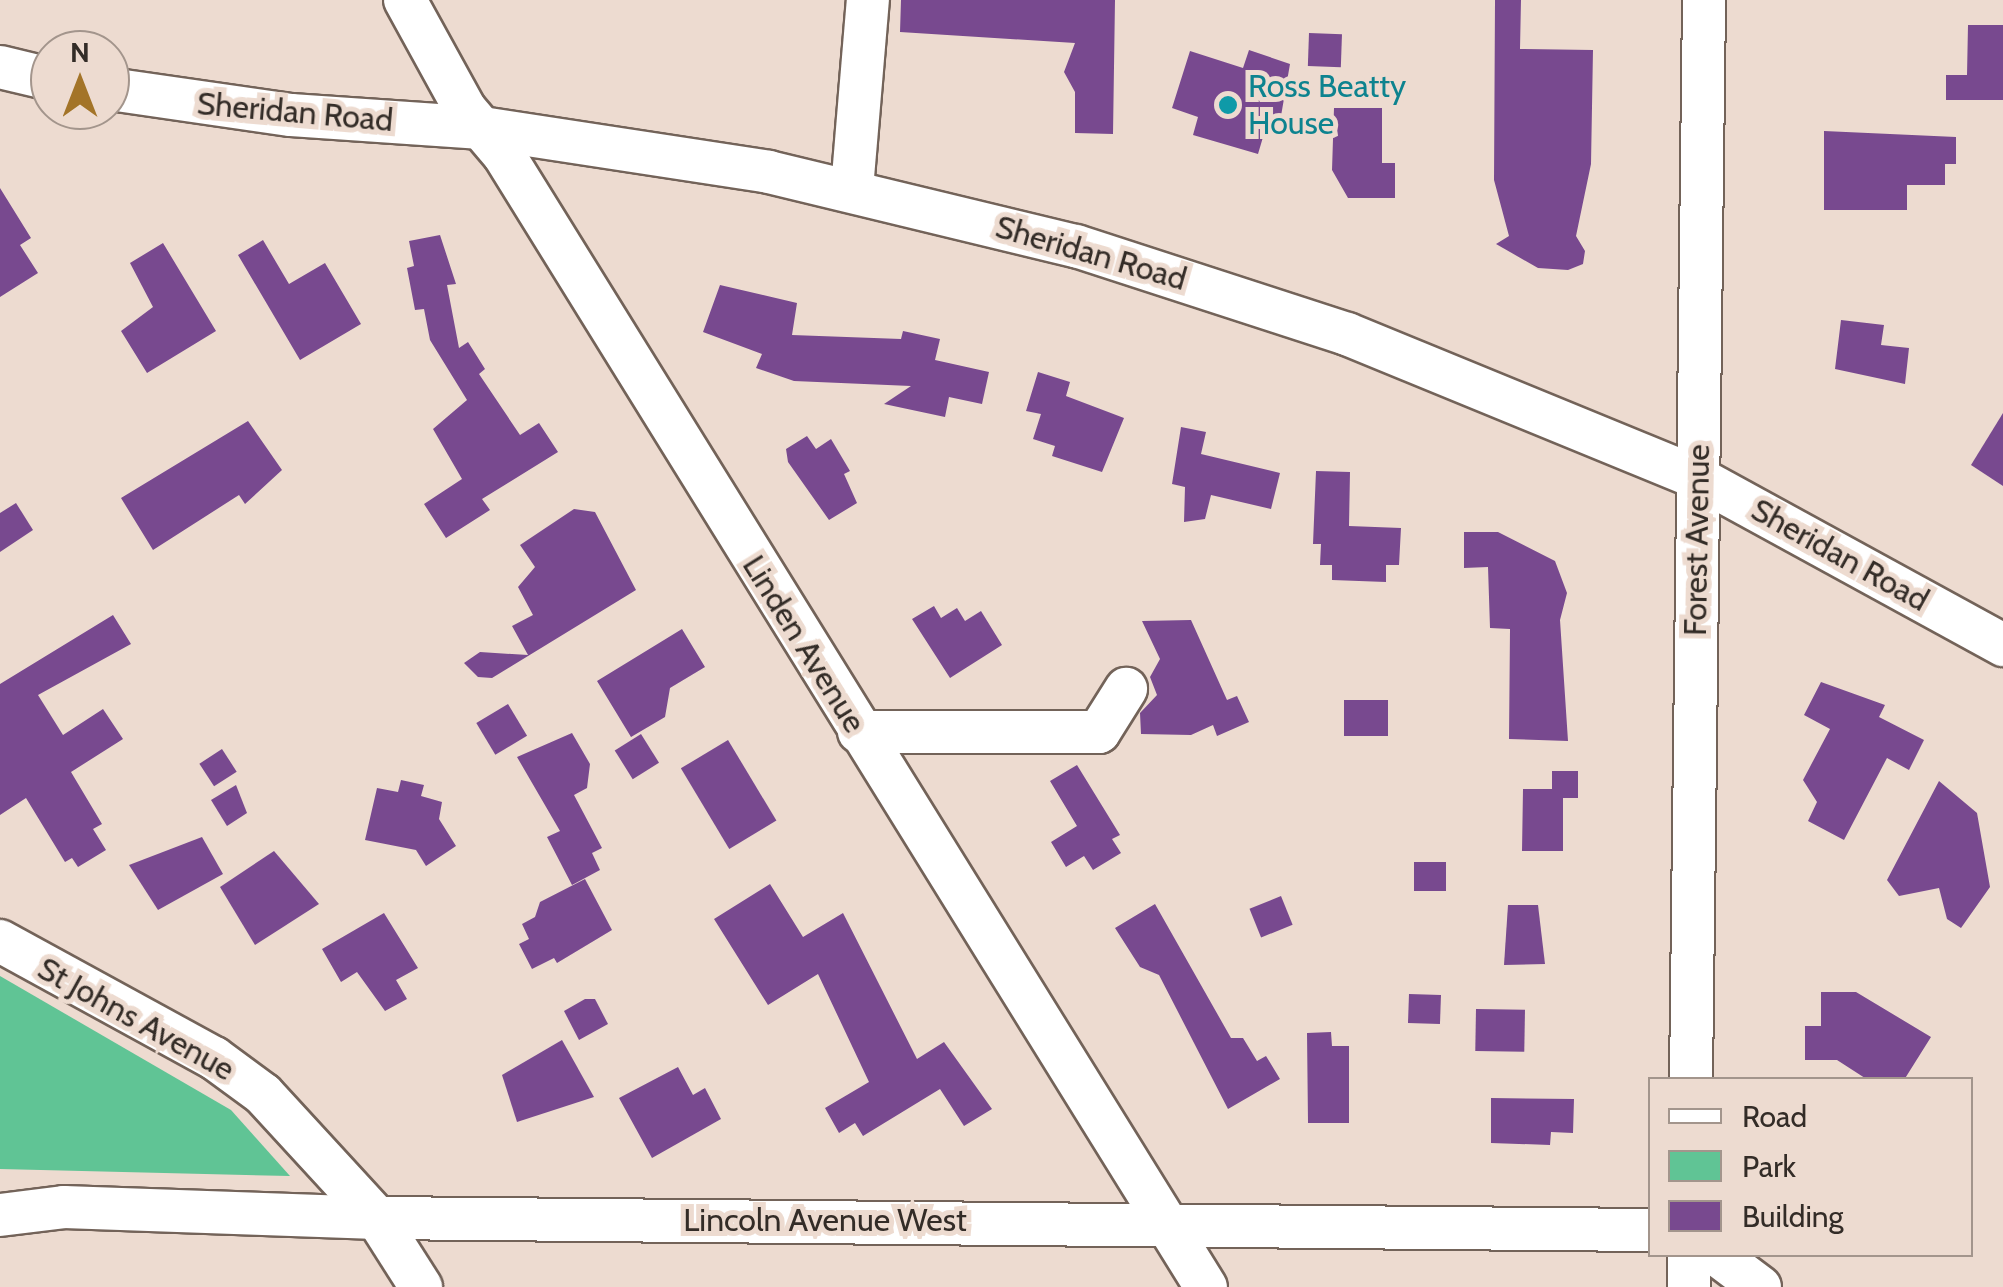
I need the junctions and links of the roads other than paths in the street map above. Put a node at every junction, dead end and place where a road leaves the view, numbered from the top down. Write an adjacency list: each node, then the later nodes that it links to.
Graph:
1 (404, 0): 7 (street, Linden Avenue)
2 (868, 0): 8 (street)
3 (1704, 0): 9 (street, Forest Avenue)
4 (0, 67): 5 (street)
5 (30, 74)
6 (130, 92): 7 (street, Sheridan Road)
7 (482, 128): 8 (street, Sheridan Road); 12 (street, Linden Avenue)
8 (852, 190): 9 (street, Sheridan Road)
9 (1698, 478): 10 (street, Sheridan Road); 14 (street, Forest Avenue)
10 (2003, 645)
11 (1126, 689): 12 (street)
12 (859, 732): 17 (street, Linden Avenue)
13 (0, 941): 16 (street, St Johns Avenue)
14 (1691, 1077)
15 (0, 1214): 16 (street, Lincoln Avenue West)
16 (378, 1218): 17 (street, Lincoln Avenue West); 21 (street, St Johns Avenue)
17 (1167, 1223): 18 (street, Lincoln Avenue West); 22 (street, Linden Avenue)
18 (1648, 1230)
19 (1690, 1257): 23 (street)
20 (1720, 1257): 24 (street)
21 (421, 1287)
22 (1206, 1287)
23 (1689, 1287)
24 (1760, 1287)

